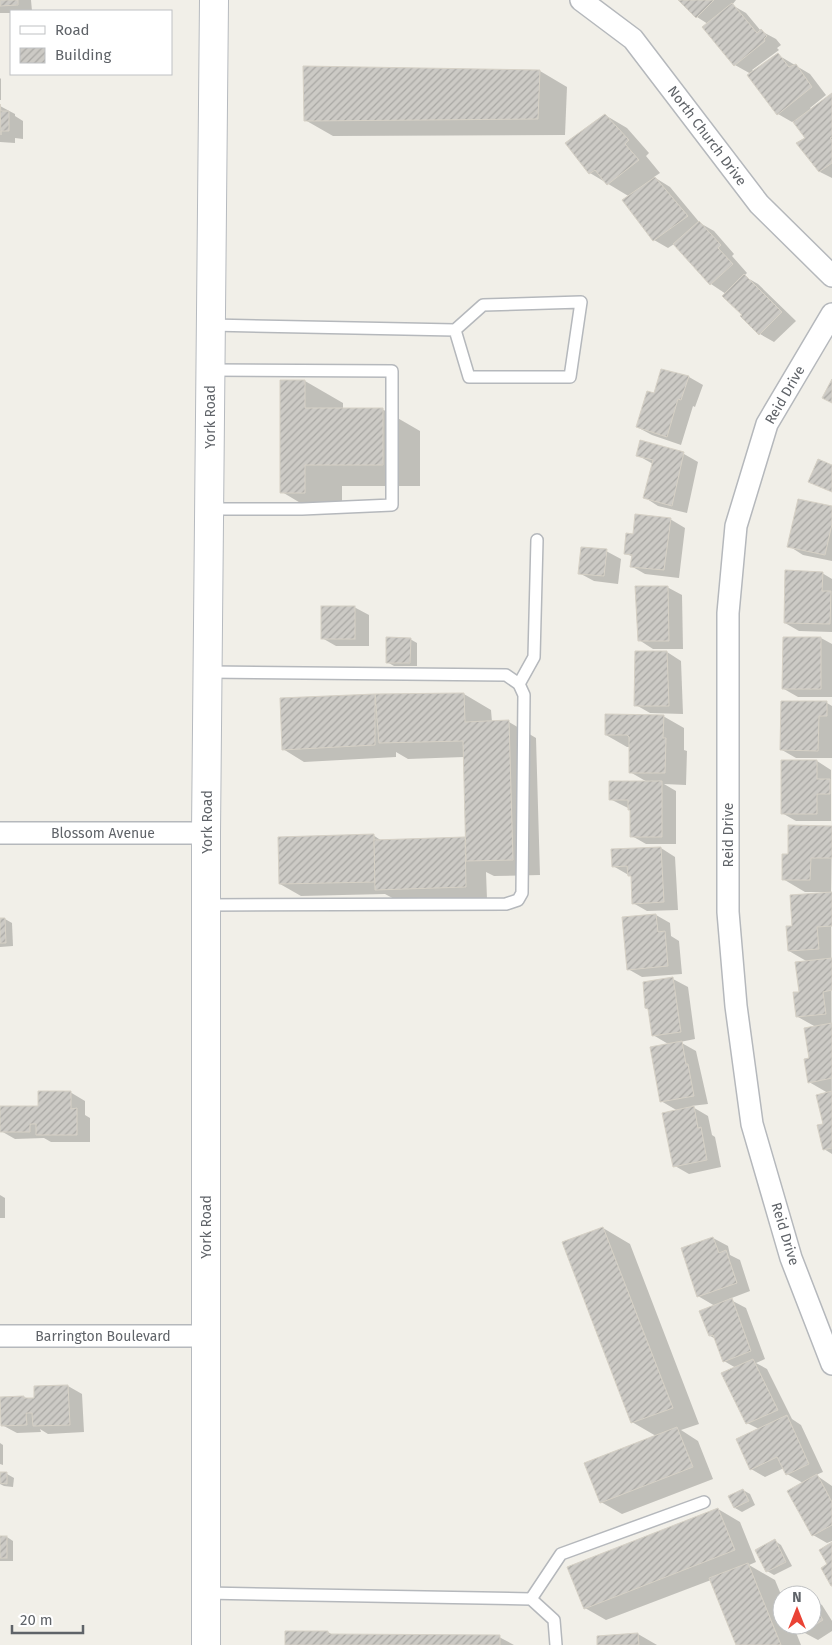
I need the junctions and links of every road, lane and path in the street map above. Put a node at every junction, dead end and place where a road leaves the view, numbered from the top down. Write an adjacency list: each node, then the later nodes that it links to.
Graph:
1 (214, 0): 5 (main road, York Road)
2 (581, 0): 3 (street, North Church Drive)
3 (832, 276)
4 (832, 314): 17 (street, Reid Drive)
5 (211, 326): 6 (lane); 7 (main road, York Road)
6 (455, 330): 6 (lane)
7 (211, 370): 8 (main road, York Road); 8 (lane)
8 (209, 510): 10 (main road, York Road)
9 (537, 540): 11 (lane)
10 (208, 672): 11 (lane); 13 (main road, York Road)
11 (519, 684): 14 (lane)
12 (0, 833): 13 (street, Blossom Avenue)
13 (206, 833): 14 (main road, York Road)
14 (206, 905): 16 (main road, York Road)
15 (0, 1336): 16 (street, Barrington Boulevard)
16 (206, 1336): 19 (main road, York Road)
17 (832, 1364)
18 (704, 1502): 20 (lane)
19 (206, 1593): 20 (lane); 21 (main road, York Road)
20 (531, 1599): 22 (lane)
21 (206, 1645)
22 (556, 1645)

